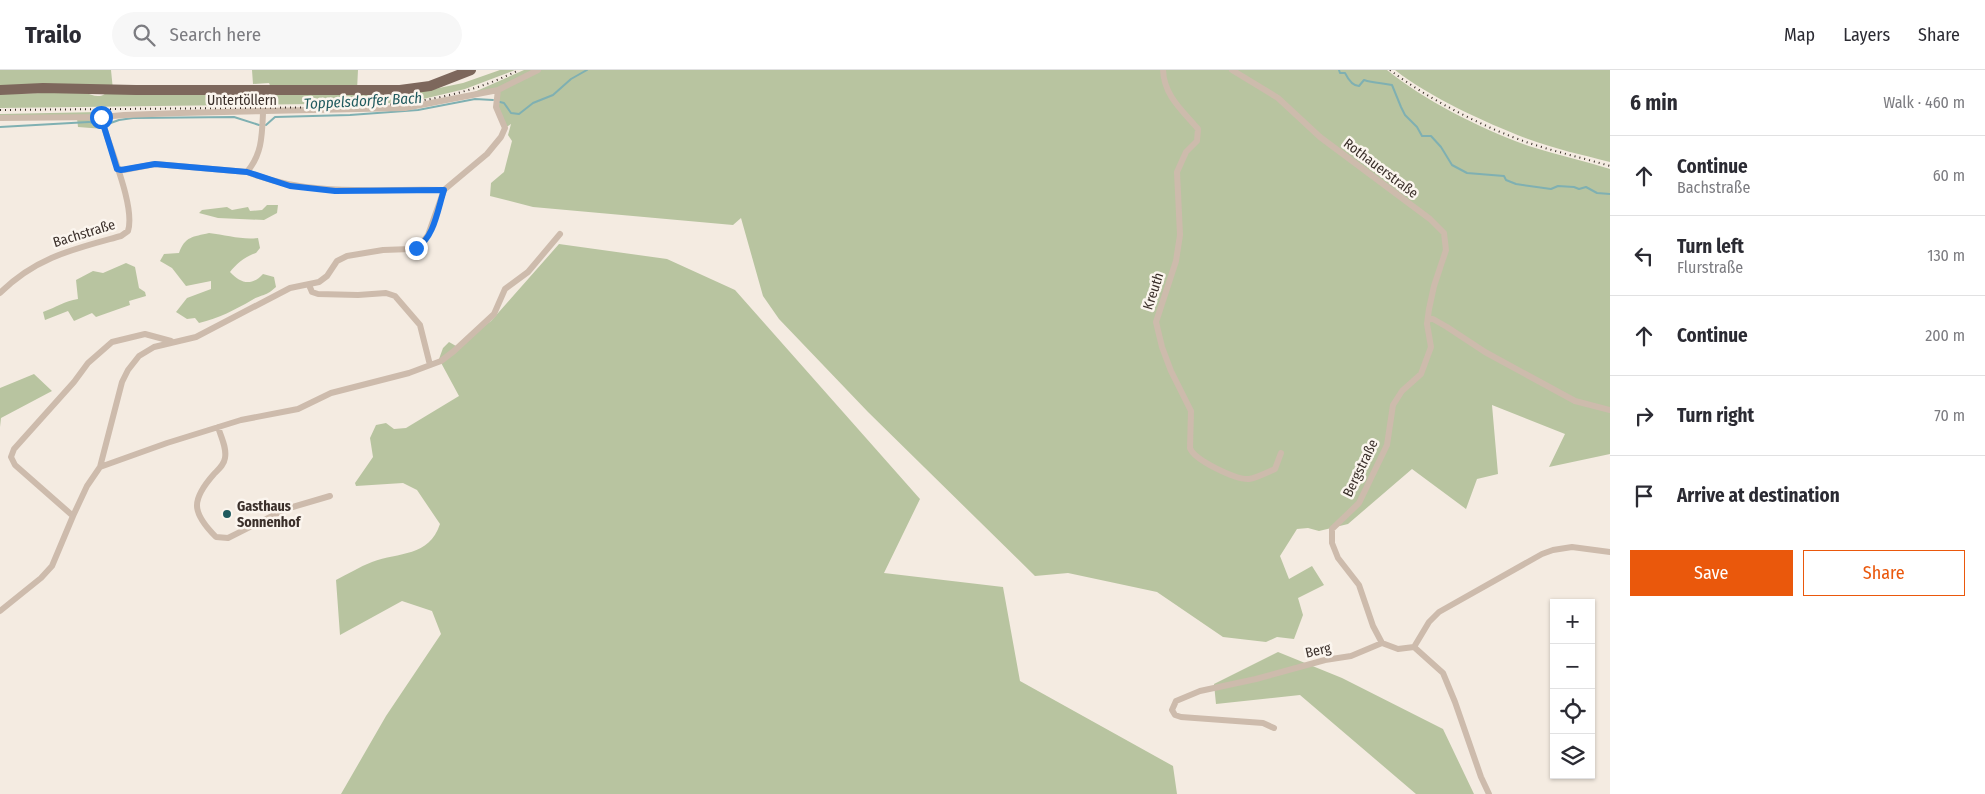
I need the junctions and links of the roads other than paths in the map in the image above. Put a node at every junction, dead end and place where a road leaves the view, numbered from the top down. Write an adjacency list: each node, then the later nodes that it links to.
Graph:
1 (471, 70): 5 (main road)
2 (538, 70): 6 (street, Untertöllern)
3 (1162, 70): 21 (street, Kreuth)
4 (1232, 70): 16 (street, Rothauerstraße)
5 (0, 90)
6 (498, 90): 7 (street, Untertöllern); 12 (street)
7 (263, 113): 8 (street, Untertöllern); 11 (street)
8 (101, 117): 9 (street, Untertöllern); 10 (street, Bachstraße)
9 (0, 118)
10 (117, 169): 11 (street); 15 (street, Bachstraße)
11 (247, 172): 12 (street)
12 (444, 190): 14 (street)
13 (560, 234): 18 (street)
14 (309, 284): 17 (street); 18 (street)
15 (0, 293)
16 (1429, 319): 19 (street); 27 (street, Bergstraße)
17 (172, 342): 22 (street); 24 (street)
18 (430, 365): 20 (street)
19 (1610, 410)
20 (218, 427): 22 (street); 23 (street)
21 (1280, 453)
22 (100, 467): 24 (street)
23 (330, 496)
24 (73, 516): 26 (street)
25 (1610, 552): 28 (street)
26 (0, 611)
27 (1382, 643): 28 (street); 29 (street, Berg)
28 (1414, 647): 30 (street)
29 (1274, 728)
30 (1488, 794)

